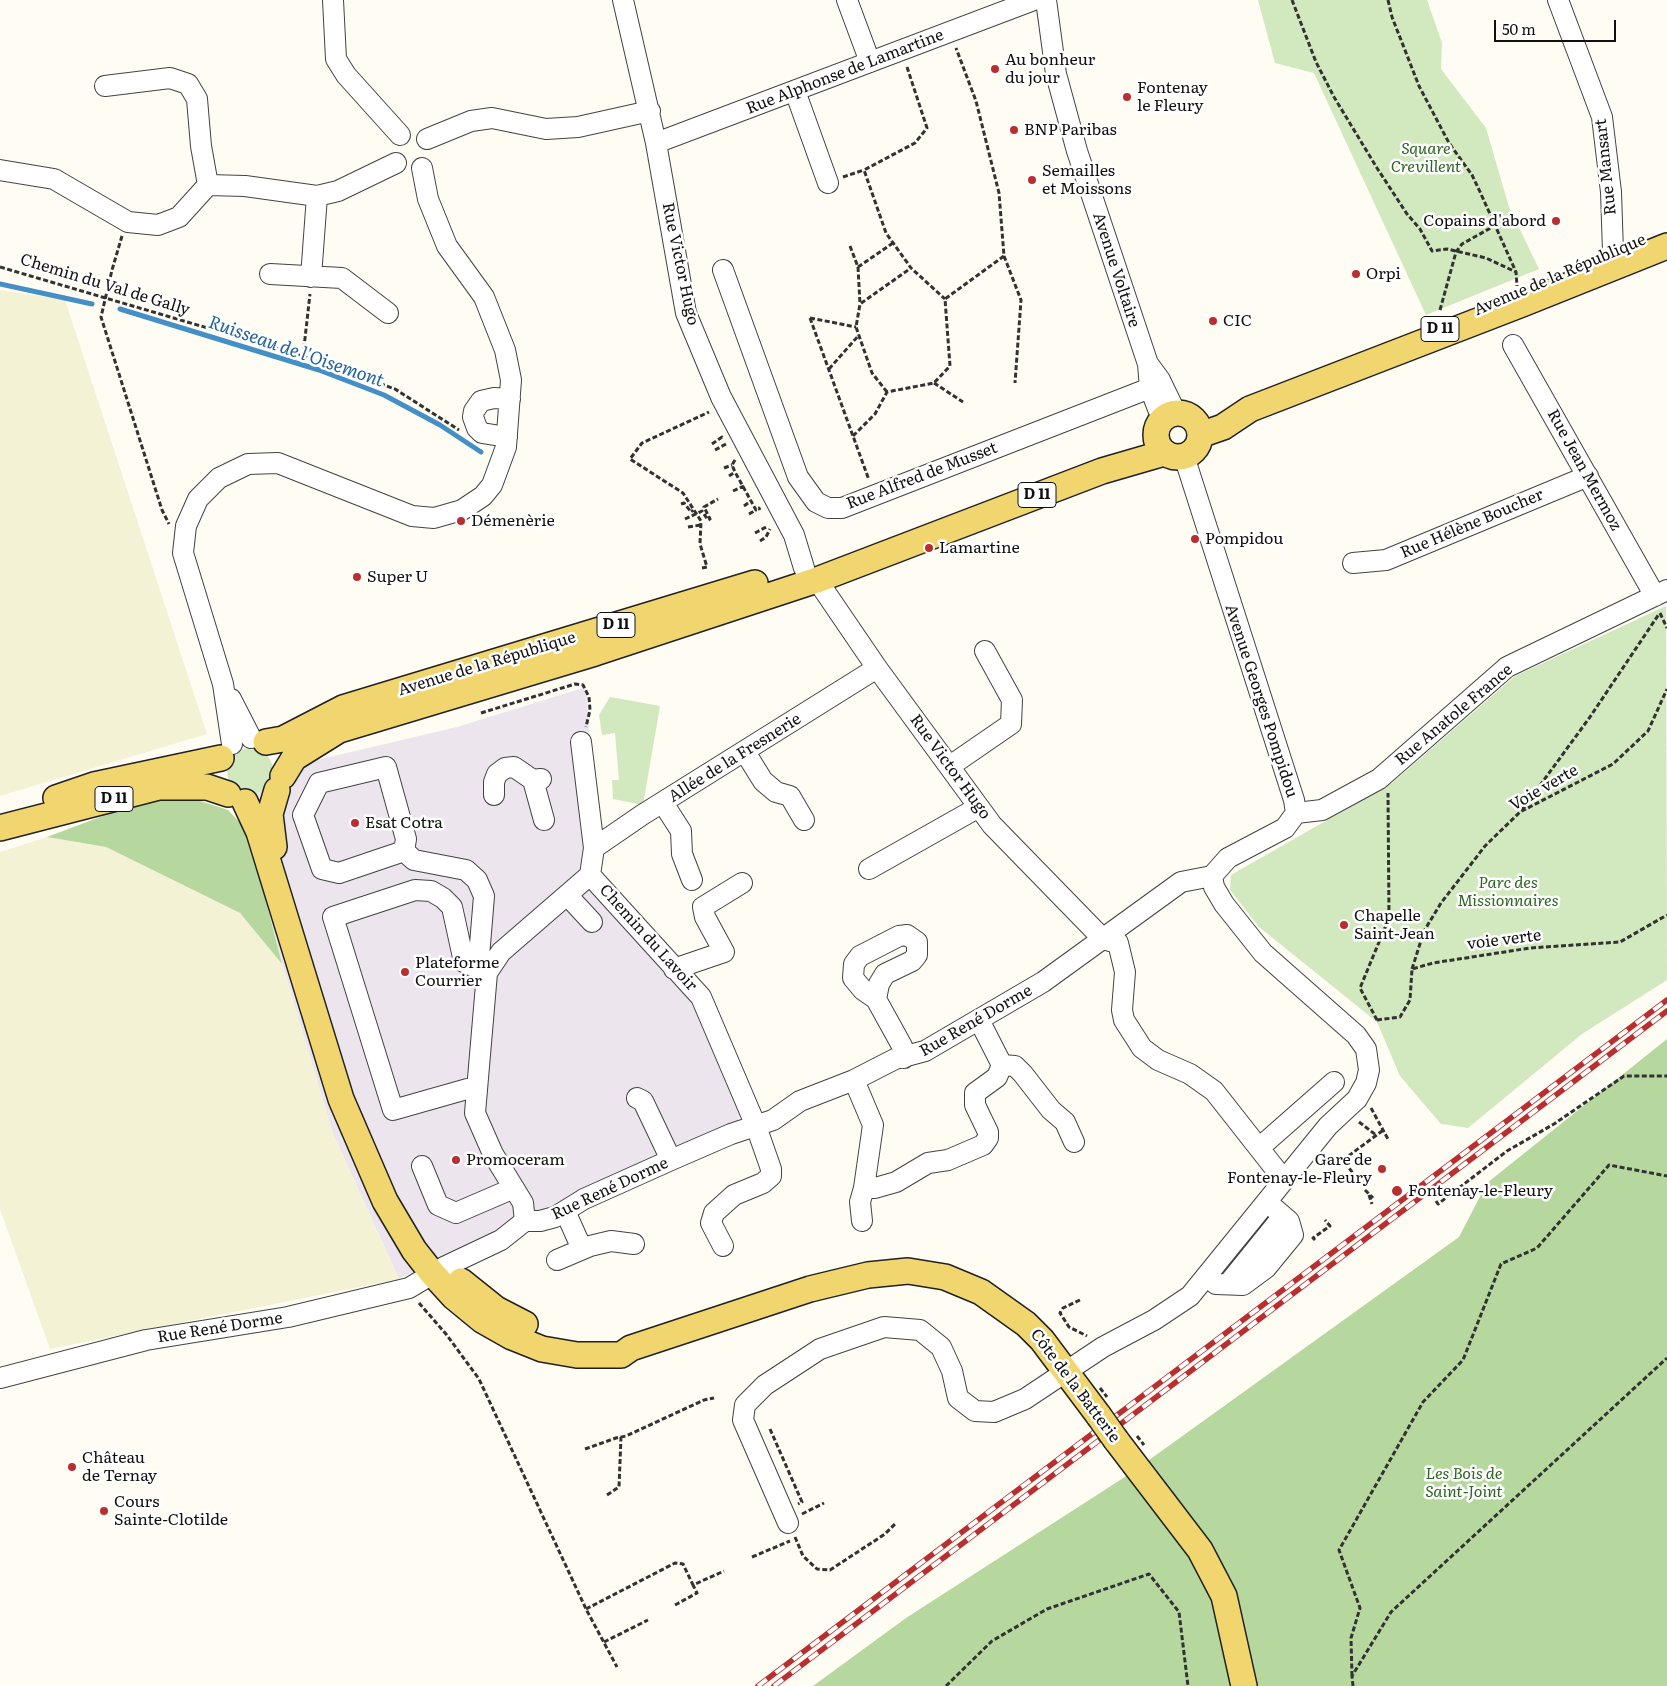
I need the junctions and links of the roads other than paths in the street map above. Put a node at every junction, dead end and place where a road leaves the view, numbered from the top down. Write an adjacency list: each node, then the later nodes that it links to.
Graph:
1 (333, 0): 11 (street)
2 (623, 0): 10 (street, Rue Victor Hugo)
3 (847, 0): 7 (street)
4 (1034, 0): 7 (street, Rue Alphonse de Lamartine)
5 (1046, 0): 29 (street, Avenue Voltaire)
6 (1558, 0): 22 (street, Rue Mansart)
7 (870, 62): 9 (street, Rue Alphonse de Lamartine)
8 (105, 86): 18 (street)
9 (795, 91): 13 (street, Rue Alphonse de Lamartine); 17 (street)
10 (650, 112): 12 (street); 13 (street, Rue Victor Hugo)
11 (400, 135): 12 (street); 14 (street)
12 (427, 140): 15 (street)
13 (656, 143): 36 (street, Rue Victor Hugo)
14 (396, 163): 15 (street); 19 (street)
15 (422, 168): 31 (street)
16 (0, 170): 18 (street)
17 (828, 183)
18 (208, 185): 19 (street)
19 (317, 196): 25 (street)
20 (1667, 230): 22 (main road, Avenue de la République / D 11)
21 (1667, 246): 28 (main road, Avenue de la République / D 11)
22 (1612, 252): 28 (main road, Avenue de la République / D 11)
23 (723, 270): 30 (street, Rue Alfred de Musset)
24 (270, 274): 25 (street)
25 (312, 277): 26 (street)
26 (388, 313)
27 (1513, 345): 34 (street, Rue Jean Mermoz)
28 (1373, 360): 32 (main road, Avenue de la République / D 11)
29 (1148, 364): 30 (street, Avenue Voltaire); 32 (street, Avenue Voltaire)
30 (1150, 388): 32 (street, Avenue Voltaire)
31 (510, 399): 33 (street); 33 (street)
32 (1177, 433): 36 (main road, Avenue de la République / D 11); 49 (street, Avenue Georges Pompidou)
33 (507, 437): 41 (street)
34 (1588, 476): 35 (street, Rue Hélène Boucher); 37 (street, Rue Jean Mermoz)
35 (1353, 563)
36 (810, 574): 39 (street, Rue Victor Hugo); 41 (main road, Avenue de la République / D 11); 44 (main road, Avenue de la République / D 11)
37 (1661, 599): 49 (street, Rue Anatole France)
38 (985, 652): 43 (street)
39 (877, 668): 42 (street, Allée de la Fresnerie); 43 (street, Rue Victor Hugo)
40 (581, 742): 54 (street, Chemin du Lavoir)
41 (242, 745): 44 (main road); 46 (main road); 50 (main road, D 11)
42 (745, 752): 47 (street, Allée de la Fresnerie); 52 (street)
43 (950, 766): 48 (street, Rue Victor Hugo)
44 (280, 783): 46 (main road, Avenue de la République); 90 (main road)
45 (494, 795): 51 (street)
46 (237, 798): 53 (main road, D 11); 90 (main road)
47 (663, 803): 54 (street, Allée de la Fresnerie); 59 (street)
48 (979, 807): 56 (street); 63 (street, Rue Victor Hugo)
49 (1296, 813): 58 (street, Avenue Georges Pompidou)
50 (0, 817)
51 (544, 820)
52 (804, 820)
53 (0, 828)
54 (594, 848): 57 (street, Chemin du Lavoir)
55 (404, 851): 55 (street); 65 (street)
56 (869, 869)
57 (590, 875): 61 (street); 64 (street, Chemin du Lavoir)
58 (1212, 876): 63 (street); 79 (street)
59 (692, 880)
60 (742, 883): 64 (street)
61 (567, 895): 62 (street); 65 (street)
62 (592, 922)
63 (1103, 939): 67 (street, Rue René Dorme); 76 (street, Rue Victor Hugo)
64 (674, 969): 74 (street, Chemin du Lavoir)
65 (483, 971): 72 (street); 72 (street)
66 (876, 999): 68 (street)
67 (979, 1020): 68 (street, Rue René Dorme); 69 (street)
68 (904, 1058): 70 (street, Rue René Dorme)
69 (1002, 1064): 75 (street); 81 (street)
70 (854, 1080): 74 (street, Rue René Dorme); 81 (street)
71 (1334, 1082): 76 (street)
72 (477, 1090): 80 (street)
73 (637, 1098): 77 (street)
74 (756, 1126): 77 (street, Rue René Dorme); 87 (street, Chemin du Lavoir)
75 (1074, 1142)
76 (1259, 1148): 79 (street)
77 (671, 1160): 83 (street, Rue René Dorme)
78 (422, 1166): 80 (street)
79 (1284, 1180): 82 (street)
80 (514, 1188): 84 (street)
81 (864, 1188): 85 (street)
82 (1268, 1202): 91 (street); 91 (street)
83 (565, 1211): 84 (street, Rue René Dorme); 88 (street)
84 (525, 1220): 90 (street, Rue René Dorme)
85 (862, 1221)
86 (634, 1244): 88 (street)
87 (723, 1246)
88 (582, 1249): 89 (street)
89 (557, 1260)
90 (438, 1270): 92 (main road, Côte de la Batterie); 93 (street, Rue René Dorme)
91 (1207, 1277): 92 (street)
92 (1065, 1372): 94 (street); 95 (main road, Côte de la Batterie, bridge)
93 (0, 1378)
94 (791, 1528)
95 (1244, 1686)

